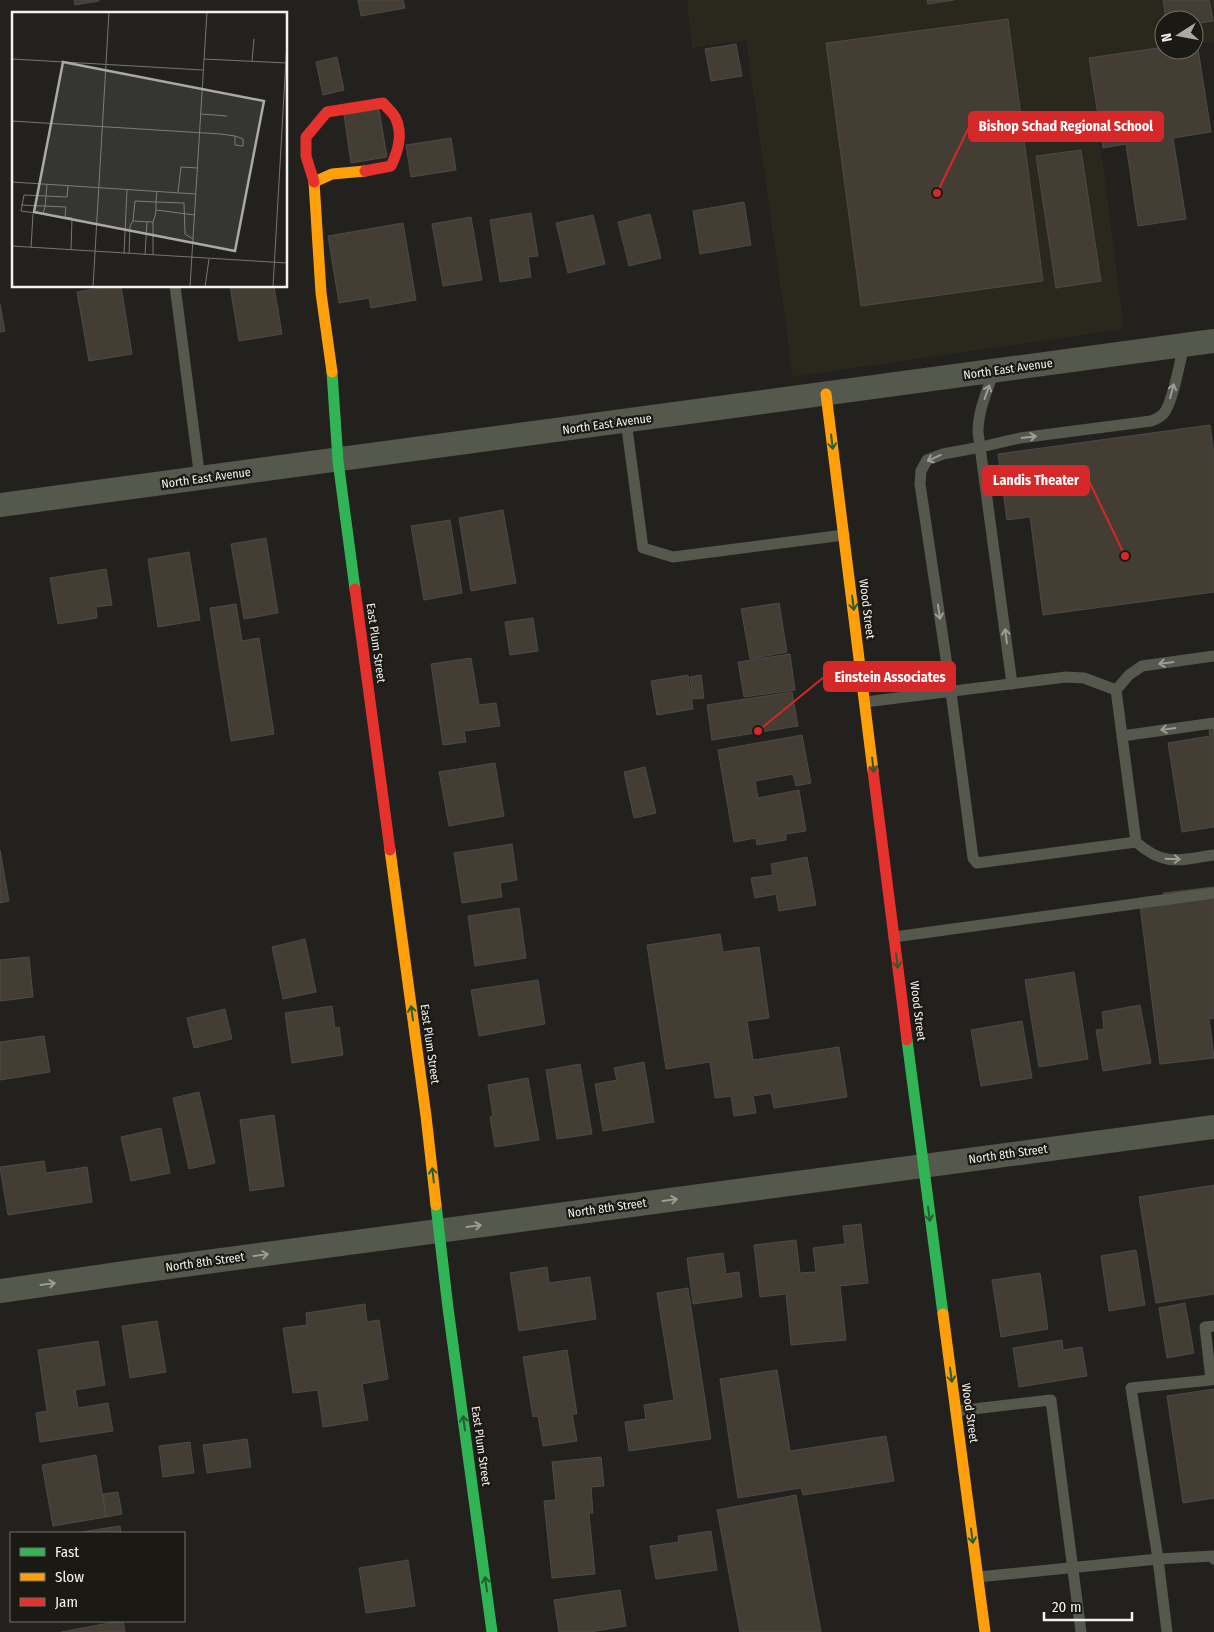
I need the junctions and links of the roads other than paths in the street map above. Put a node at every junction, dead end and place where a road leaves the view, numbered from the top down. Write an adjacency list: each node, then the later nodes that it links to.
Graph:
1 (314, 182): 1 (street, East Plum Street); 9 (street, East Plum Street)
2 (175, 288): 10 (lane)
3 (1214, 341): 4 (street, North East Avenue)
4 (1184, 345): 5 (street, North East Avenue); 8 (lane, one-way to 4)
5 (994, 371): 6 (street, North East Avenue); 8 (lane, one-way to 5)
6 (826, 394): 7 (street, North East Avenue); 12 (street, Wood Street, one-way to 12)
7 (626, 421): 9 (street, North East Avenue); 12 (lane)
8 (981, 447): 14 (lane, one-way to 8); 16 (lane, one-way to 16)
9 (338, 461): 10 (street, North East Avenue); 26 (street, East Plum Street, one-way to 9)
10 (200, 479): 11 (street, North East Avenue)
11 (0, 505)
12 (844, 535): 17 (street, Wood Street, one-way to 17)
13 (1214, 656): 15 (lane, one-way to 15)
14 (1012, 684): 15 (lane); 16 (lane)
15 (1116, 690): 19 (lane)
16 (951, 692): 17 (lane); 20 (lane)
17 (865, 702): 23 (street, Wood Street, one-way to 23)
18 (1214, 723): 19 (lane, one-way to 19)
19 (1122, 736): 20 (lane)
20 (1136, 842): 21 (lane, one-way to 21)
21 (1214, 854)
22 (1214, 893): 23 (lane)
23 (894, 937): 25 (street, Wood Street, one-way to 25)
24 (1214, 1127): 25 (street, North 8th Street)
25 (923, 1166): 26 (street, North 8th Street, one-way to 25); 29 (street, Wood Street, one-way to 29)
26 (439, 1231): 27 (street, North 8th Street, one-way to 26); 34 (street, East Plum Street, one-way to 26)
27 (0, 1291)
28 (1214, 1326): 30 (lane)
29 (956, 1411): 32 (lane); 33 (street, Wood Street, one-way to 33)
30 (1158, 1559): 31 (lane); 32 (lane); 37 (lane)
31 (1214, 1559)
32 (1072, 1567): 33 (lane); 36 (lane)
33 (978, 1577): 35 (street, Wood Street)
34 (492, 1632)
35 (985, 1632)
36 (1080, 1632)
37 (1167, 1632)

